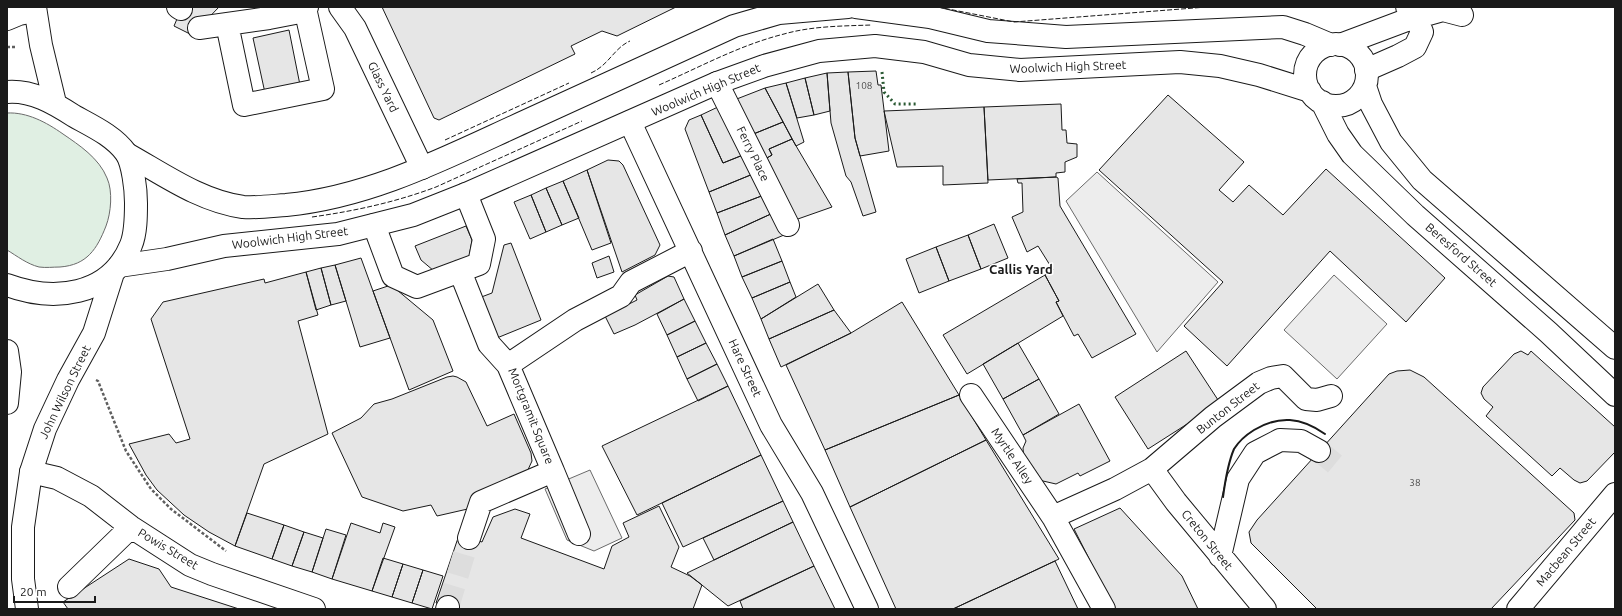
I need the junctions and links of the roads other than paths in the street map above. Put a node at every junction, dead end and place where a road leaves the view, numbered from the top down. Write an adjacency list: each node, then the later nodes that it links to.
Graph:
1 (340, 7): 20 (main road, Glass Yard)
2 (848, 7): 6 (main road)
3 (856, 7): 12 (main road)
4 (306, 8): 10 (main road); 10 (main road)
5 (35, 9): 9 (main road); 17 (main road)
6 (782, 10): 20 (main road)
7 (1411, 12): 8 (main road); 12 (main road); 13 (main road)
8 (1462, 15)
9 (7, 19)
10 (227, 24): 11 (main road)
11 (199, 28)
12 (1336, 45): 13 (main road); 16 (main road)
13 (1366, 78): 16 (main road); 28 (main road)
14 (717, 83): 16 (main road, Woolwich High Street); 18 (main road, Woolwich High Street); 23 (main road, Ferry Place)
15 (7, 92): 17 (main road)
16 (1316, 97): 32 (main road, Beresford Street)
17 (55, 103): 19 (main road)
18 (630, 122): 21 (main road, Woolwich High Street); 24 (main road, Hare Street)
19 (127, 154): 20 (main road); 25 (main road, John Wilson Street)
20 (422, 168)
21 (466, 194): 22 (main road, Woolwich High Street); 26 (main road)
22 (374, 225): 25 (main road, Woolwich High Street); 26 (main road)
23 (788, 225)
24 (691, 251): 30 (main road, Mortgramit Square); 49 (main road, Hare Street)
25 (116, 270): 27 (main road); 38 (main road, John Wilson Street)
26 (460, 272): 30 (main road)
27 (7, 285)
28 (1615, 348)
29 (7, 351): 34 (main road)
30 (508, 365): 37 (main road, Mortgramit Square)
31 (971, 395): 40 (main road, Myrtle Alley)
32 (1615, 395)
33 (1330, 396): 36 (main road, Bunton Street)
34 (7, 403)
35 (1319, 451): 44 (main road)
36 (1152, 469): 40 (main road); 44 (main road, Creton Street)
37 (553, 471): 42 (main road); 43 (main road, Mortgramit Square)
38 (31, 472): 41 (main road, Powis Street); 47 (main road, John Wilson Street)
39 (1615, 494): 51 (main road, Macbean Street)
40 (1053, 517): 50 (main road, Myrtle Alley)
41 (131, 526): 45 (main road); 48 (main road, Powis Street)
42 (579, 534)
43 (469, 538)
44 (1220, 556): 46 (main road, Creton Street)
45 (69, 587)
46 (1254, 605)
47 (27, 609)
48 (314, 609)
49 (867, 609)
50 (1104, 609)
51 (1518, 609)

